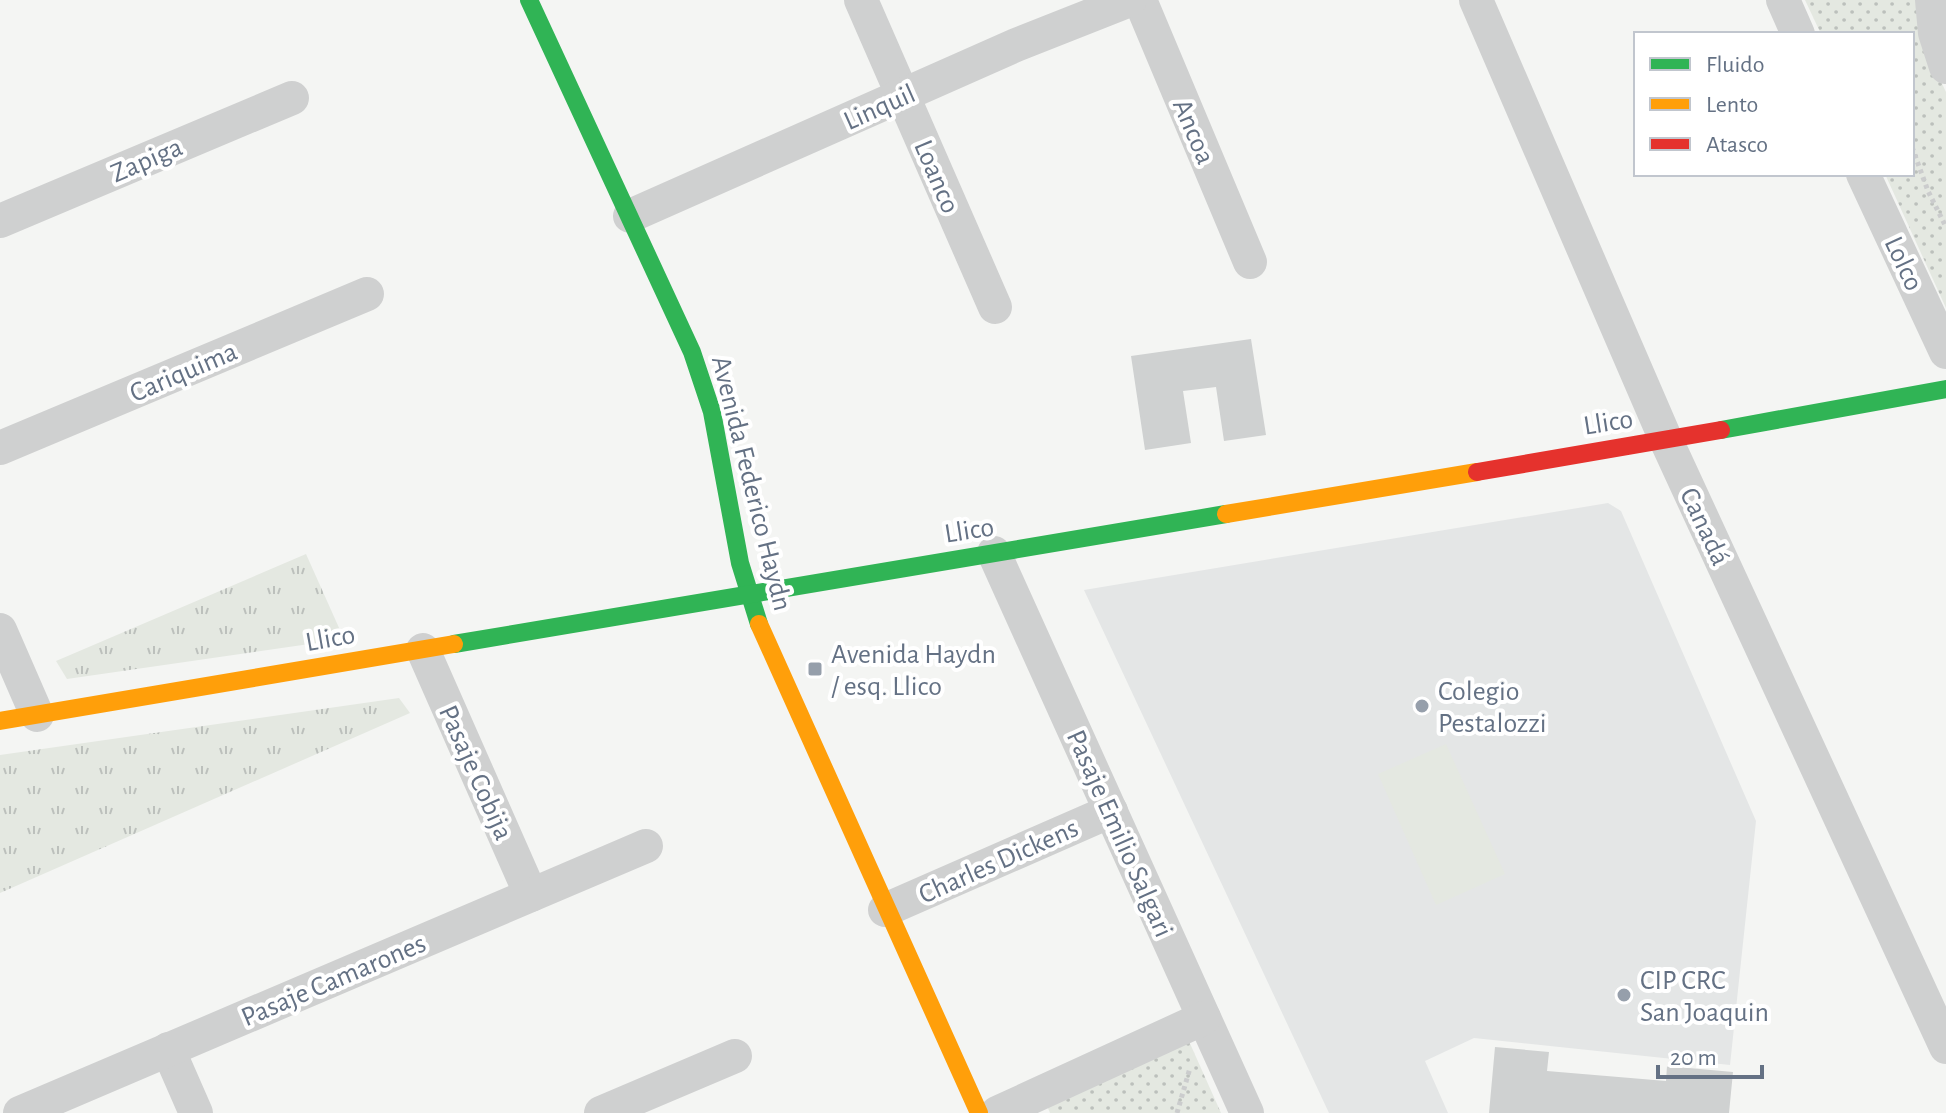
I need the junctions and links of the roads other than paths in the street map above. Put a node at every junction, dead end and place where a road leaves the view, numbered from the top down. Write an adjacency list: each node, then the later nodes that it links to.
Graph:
1 (529, 0): 13 (street, Avenida Federico Haydn)
2 (861, 0): 10 (street, Loanco)
3 (1130, 0): 10 (street, Linquil)
4 (1140, 0): 15 (street, Ancoa)
5 (1476, 0): 20 (street, Canadá)
6 (1783, 0): 8 (street)
7 (1938, 22): 9 (street)
8 (1797, 32)
9 (1946, 67)
10 (903, 95): 13 (street, Linquil); 17 (street, Loanco)
11 (292, 98): 14 (street, Zapiga)
12 (1864, 176): 18 (street, Lolco)
13 (630, 216): 23 (street, Avenida Federico Haydn)
14 (0, 221)
15 (1250, 262)
16 (367, 294): 21 (street, Cariquima)
17 (995, 307)
18 (1946, 352)
19 (1946, 389): 20 (street, Llico)
20 (1666, 440): 22 (street, Llico); 33 (street, Canadá)
21 (0, 448)
22 (994, 553): 23 (street, Llico); 28 (street, Pasaje Emilio Salgari)
23 (749, 594): 25 (street, Llico); 31 (street, Avenida Federico Haydn)
24 (0, 630): 26 (street)
25 (423, 650): 26 (street, Llico); 30 (street, Pasaje Cobija)
26 (37, 715): 27 (street, Llico)
27 (0, 721)
28 (1111, 811): 31 (street, Charles Dickens); 32 (street, Pasaje Emilio Salgari)
29 (646, 846): 30 (street, Pasaje Camarones)
30 (531, 895): 34 (street, Pasaje Camarones)
31 (885, 910): 39 (street, Avenida Federico Haydn)
32 (1204, 1018): 40 (street); 41 (street, Pasaje Emilio Salgari)
33 (1946, 1047)
34 (168, 1049): 36 (street, Pasaje Camarones); 37 (street)
35 (735, 1056): 38 (street)
36 (20, 1113)
37 (196, 1113)
38 (601, 1113)
39 (979, 1113)
40 (997, 1113)
41 (1247, 1113)

